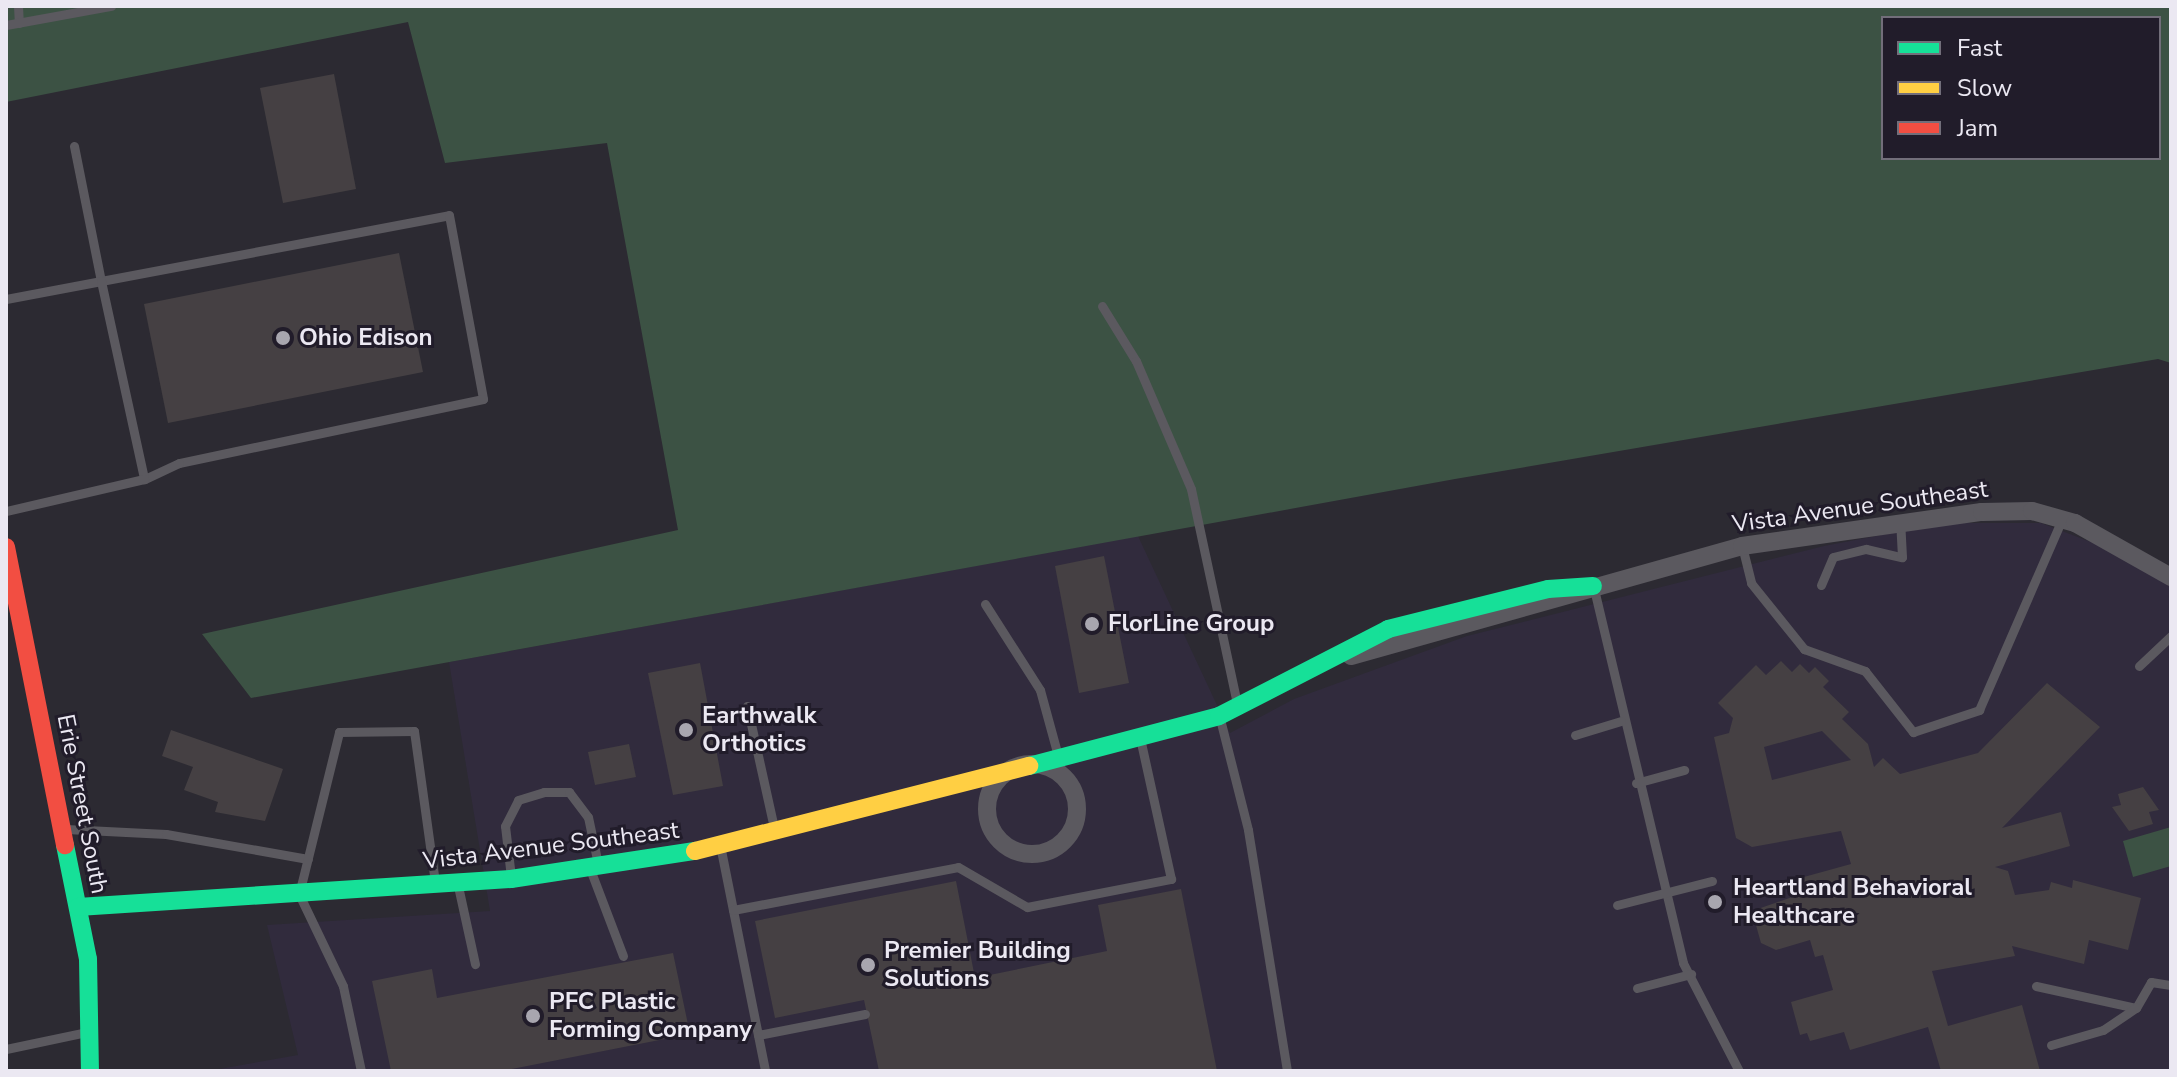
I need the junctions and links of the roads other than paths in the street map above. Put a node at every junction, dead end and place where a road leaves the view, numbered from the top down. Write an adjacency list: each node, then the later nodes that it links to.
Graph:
1 (18, 6): 3 (lane)
2 (111, 6): 3 (lane)
3 (19, 23): 4 (lane)
4 (6, 25)
5 (74, 146): 6 (lane)
6 (101, 281): 7 (lane); 9 (lane); 9 (lane)
7 (6, 299)
8 (1102, 306): 22 (lane)
9 (144, 479): 10 (lane)
10 (6, 511)
11 (2062, 519): 12 (street, Vista Avenue Southeast); 13 (lane); 15 (street, Vista Avenue Southeast)
12 (1900, 520): 13 (street, Vista Avenue Southeast); 16 (lane)
13 (1742, 546): 17 (street, Vista Avenue Southeast)
14 (6, 547): 31 (street, Erie Street South)
15 (2171, 577)
16 (1821, 585)
17 (1593, 586): 22 (street, Vista Avenue Southeast); 24 (lane)
18 (985, 604): 27 (lane)
19 (2171, 636): 20 (lane)
20 (2139, 666)
21 (747, 706): 32 (lane)
22 (1237, 706): 23 (street, Vista Avenue Southeast)
23 (1219, 716): 26 (street, Vista Avenue Southeast); 60 (lane)
24 (1621, 721): 25 (lane); 30 (lane)
25 (1575, 735)
26 (1140, 737): 27 (street, Vista Avenue Southeast); 44 (lane)
27 (1058, 756): 28 (street, Vista Avenue Southeast)
28 (1019, 766): 28 (street, Vista Avenue Southeast); 32 (street, Vista Avenue Southeast)
29 (1684, 770): 30 (lane)
30 (1636, 783): 40 (lane)
31 (62, 829): 34 (lane); 43 (street, Erie Street South)
32 (776, 835): 33 (street, Vista Avenue Southeast)
33 (721, 847): 35 (street, Vista Avenue Southeast); 44 (lane)
34 (308, 859): 39 (lane); 41 (lane)
35 (594, 868): 36 (street, Vista Avenue Southeast); 36 (lane); 45 (lane)
36 (511, 879): 38 (street, Vista Avenue Southeast)
37 (1712, 881): 40 (lane)
38 (458, 883): 39 (street, Vista Avenue Southeast); 46 (lane)
39 (435, 885): 41 (street, Vista Avenue Southeast)
40 (1665, 893): 42 (lane); 47 (lane)
41 (299, 894): 43 (street, Vista Avenue Southeast); 58 (lane)
42 (1617, 905)
43 (78, 907): 53 (street, Erie Street South)
44 (733, 910): 54 (lane)
45 (623, 956)
46 (475, 964)
47 (1691, 974): 50 (lane); 61 (lane)
48 (2171, 985): 51 (lane)
49 (2036, 986): 51 (lane)
50 (1637, 988)
51 (2136, 1008): 55 (lane)
52 (865, 1014): 54 (lane)
53 (94, 1031): 56 (lane); 57 (street, Erie Street South)
54 (758, 1035): 59 (lane)
55 (2051, 1045)
56 (6, 1049)
57 (90, 1071)
58 (361, 1071)
59 (765, 1071)
60 (1287, 1071)
61 (1739, 1071)

